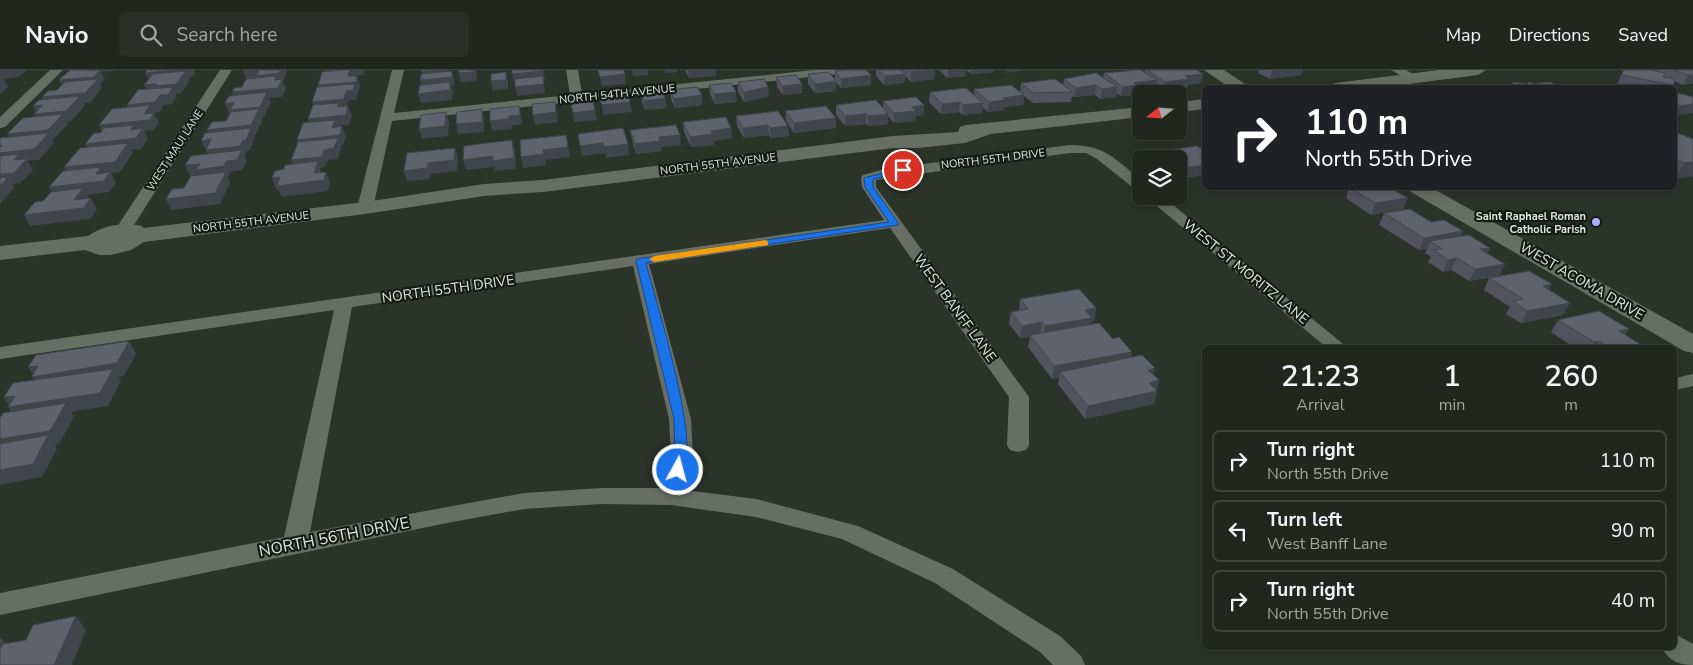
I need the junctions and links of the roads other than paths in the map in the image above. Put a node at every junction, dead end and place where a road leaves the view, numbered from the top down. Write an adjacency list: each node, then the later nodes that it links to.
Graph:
1 (57, 70): 18 (street)
2 (226, 70): 25 (street, WEST MAUI LANE)
3 (398, 70): 17 (street)
4 (572, 70): 13 (street)
5 (848, 70): 9 (street, NORTH 54TH AVENUE)
6 (1212, 70): 11 (street)
7 (1397, 70): 10 (street)
8 (1478, 70): 10 (street)
9 (746, 75): 13 (street, NORTH 54TH AVENUE)
10 (1414, 78): 12 (street)
11 (1238, 85)
12 (1359, 85)
13 (577, 98): 17 (street, NORTH 54TH AVENUE)
14 (1202, 104): 15 (street)
15 (1188, 106)
16 (1132, 113): 23 (street, NORTH 55TH AVENUE)
17 (386, 118): 23 (street)
18 (0, 124)
19 (868, 178): 20 (street, NORTH 55TH DRIVE); 24 (street, WEST BANFF LANE)
20 (1132, 180)
21 (1422, 190): 30 (street, WEST ACOMA DRIVE)
22 (1163, 205): 29 (street, WEST ST MORITZ LANE)
23 (365, 208): 25 (street, NORTH 55TH AVENUE)
24 (895, 224): 27 (street, NORTH 55TH DRIVE); 35 (street, WEST BANFF LANE)
25 (130, 233): 26 (street, NORTH 55TH AVENUE)
26 (0, 254)
27 (640, 261): 28 (street, NORTH 55TH DRIVE); 36 (street)
28 (344, 304): 31 (street, NORTH 55TH DRIVE); 37 (street)
29 (1335, 345)
30 (1693, 345)
31 (6, 352): 32 (street)
32 (0, 368)
33 (1693, 380): 34 (street)
34 (1677, 384)
35 (1018, 445)
36 (671, 497): 37 (street, NORTH 56TH DRIVE); 41 (street, NORTH 56TH DRIVE)
37 (295, 544): 38 (street, NORTH 56TH DRIVE)
38 (0, 604)
39 (1677, 648): 40 (street)
40 (1693, 660)
41 (1071, 665)

